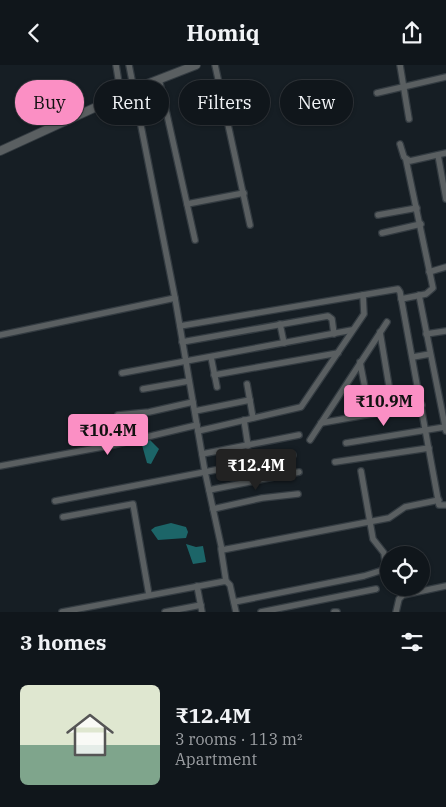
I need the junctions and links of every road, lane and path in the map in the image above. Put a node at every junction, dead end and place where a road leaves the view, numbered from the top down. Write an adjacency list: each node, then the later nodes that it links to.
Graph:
1 (116, 65): 8 (street)
2 (129, 65): 9 (street)
3 (196, 65): 7 (street)
4 (215, 65): 20 (street)
5 (400, 65): 10 (street)
6 (446, 77): 10 (street)
7 (159, 79): 22 (street)
8 (118, 80)
9 (132, 80)
10 (404, 88): 11 (street); 13 (street)
11 (377, 93)
12 (94, 108): 16 (street)
13 (409, 119)
14 (141, 125): 33 (street)
15 (400, 144): 19 (street)
16 (0, 151)
17 (446, 153): 18 (street)
18 (438, 155): 19 (street); 21 (street)
19 (406, 160): 23 (street)
20 (244, 193): 22 (street); 25 (street)
21 (446, 199)
22 (187, 204): 28 (street)
23 (417, 207): 24 (street); 26 (street)
24 (378, 215)
25 (250, 225)
26 (421, 225): 27 (street); 30 (street)
27 (382, 233)
28 (195, 240)
29 (446, 267): 30 (street)
30 (429, 272): 32 (street)
31 (363, 295): 34 (street); 37 (street); 38 (street)
32 (419, 295): 34 (street); 42 (street)
33 (175, 298): 37 (street); 43 (street)
34 (401, 299): 49 (street)
35 (387, 322): 40 (street)
36 (280, 324): 41 (street); 44 (street); 45 (street)
37 (180, 326): 44 (street)
38 (352, 331): 41 (street); 46 (street)
39 (446, 331): 42 (street)
40 (380, 332): 51 (street); 61 (street)
41 (334, 334): 45 (street)
42 (426, 334): 47 (street)
43 (0, 335)
44 (182, 342): 50 (street)
45 (284, 343): 48 (street)
46 (338, 353): 53 (street); 65 (street)
47 (430, 354): 49 (street); 69 (street)
48 (211, 357): 50 (street); 53 (street)
49 (413, 357): 60 (street)
50 (186, 361): 52 (street); 54 (street)
51 (360, 362): 63 (street); 67 (street)
52 (122, 373)
53 (214, 375): 56 (street)
54 (189, 381): 57 (street); 59 (street)
55 (247, 384): 58 (street)
56 (217, 387)
57 (143, 389)
58 (250, 400): 62 (street); 65 (street)
59 (193, 402): 62 (street); 64 (street)
60 (422, 405): 61 (street); 70 (street)
61 (393, 410): 63 (street)
62 (195, 411): 68 (street)
63 (370, 414): 67 (street)
64 (118, 415)
65 (253, 418): 66 (street)
66 (244, 420): 68 (street); 74 (street)
67 (321, 423): 72 (street)
68 (198, 428): 76 (street); 79 (street)
69 (446, 429): 70 (street)
70 (426, 431): 73 (street); 75 (street)
71 (299, 435): 74 (street)
72 (310, 440)
73 (346, 443)
74 (248, 445): 76 (street)
75 (429, 448): 78 (street); 85 (street)
76 (202, 453): 81 (street)
77 (293, 455): 81 (street)
78 (335, 462)
79 (0, 466)
80 (361, 471): 90 (street)
81 (205, 472): 83 (street); 86 (street)
82 (300, 472): 83 (street)
83 (209, 490): 88 (street)
84 (298, 494): 88 (street)
85 (439, 500): 87 (street); 90 (street)
86 (56, 501)
87 (446, 505)
88 (213, 509): 91 (street)
89 (63, 517): 96 (street)
90 (370, 521): 91 (street); 97 (street)
91 (221, 549): 92 (street)
92 (226, 581): 93 (street); 97 (street)
93 (197, 586): 96 (street); 98 (street)
94 (446, 586): 103 (street)
95 (376, 589): 102 (street)
96 (149, 595): 99 (street)
97 (234, 602): 101 (street)
98 (201, 609): 100 (street)
99 (62, 612)
100 (164, 612)
101 (236, 612)
102 (261, 612)
103 (396, 612)

